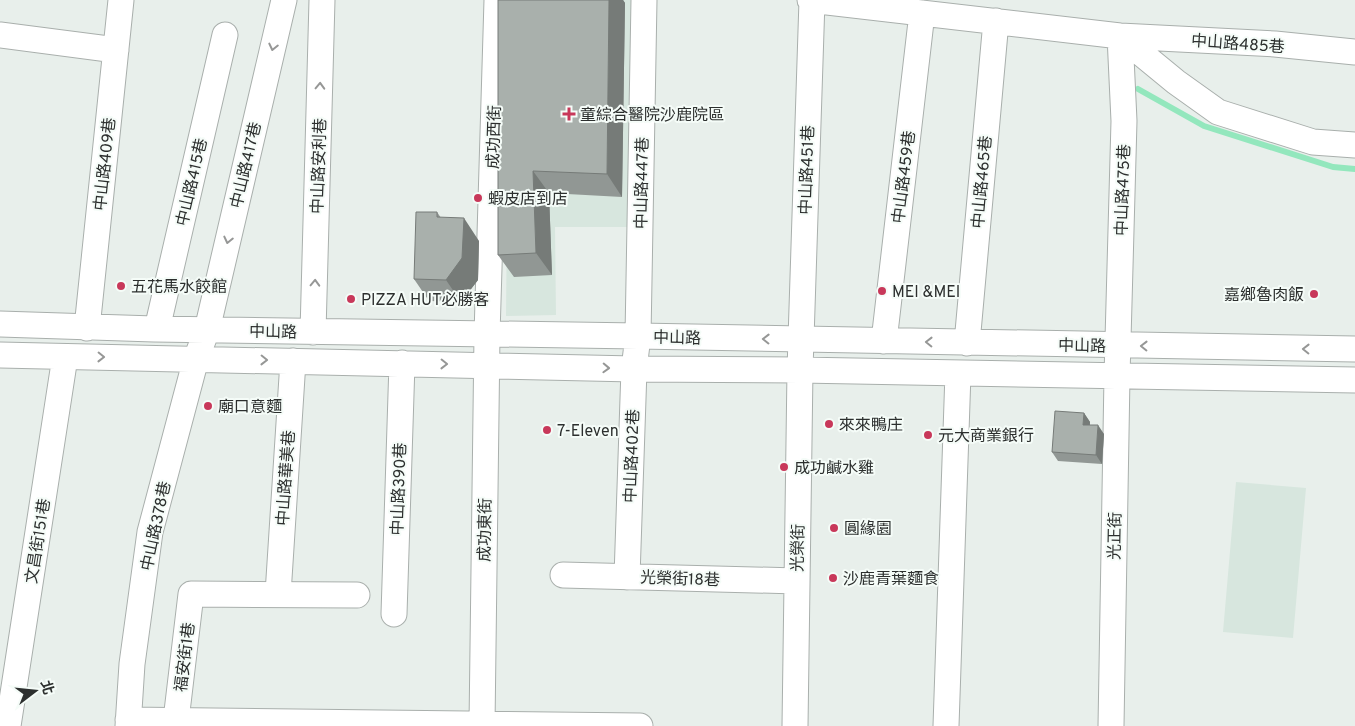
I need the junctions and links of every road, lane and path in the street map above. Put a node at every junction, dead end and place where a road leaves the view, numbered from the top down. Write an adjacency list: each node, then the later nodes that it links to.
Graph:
1 (121, 0): 12 (street, 中山路409巷)
2 (284, 0): 18 (street, 中山路417巷, one-way to 18)
3 (322, 0): 19 (street, 中山路安利巷, one-way to 3)
4 (497, 0): 20 (street, 成功西街)
5 (644, 0): 21 (street, 中山路447巷)
6 (811, 0): 7 (street, 中山路485巷); 22 (street, 中山路451巷)
7 (922, 13): 8 (street, 中山路485巷); 23 (street, 中山路459巷)
8 (996, 21): 11 (street, 中山路485巷); 24 (street, 中山路465巷)
9 (0, 35): 12 (street)
10 (225, 35): 17 (street, 中山路415巷)
11 (1120, 36): 13 (street, 中山路485巷); 14 (street); 25 (street, 中山路475巷)
12 (116, 50): 16 (street, 中山路409巷)
13 (1355, 52)
14 (1355, 145)
15 (0, 324): 16 (street, 中山路)
16 (87, 328): 17 (street, 中山路)
17 (157, 329): 18 (street, 中山路)
18 (206, 330): 19 (street, 中山路); 29 (street, 中山路378巷)
19 (313, 332): 20 (street, 中山路)
20 (486, 335): 21 (street, 中山路); 32 (street, 成功東街)
21 (638, 336): 22 (street, 中山路, one-way to 21); 33 (street, 中山路402巷)
22 (801, 340): 23 (street, 中山路); 34 (street, 中山路451巷)
23 (884, 341): 24 (street, 中山路, one-way to 23)
24 (967, 343): 25 (street, 中山路)
25 (1118, 345): 26 (street, 中山路, one-way to 25); 36 (street, 光正街)
26 (1355, 349)
27 (0, 355): 28 (street, 中山路)
28 (65, 357): 29 (street, 中山路, one-way to 29); 48 (street, 文昌街151巷)
29 (196, 359): 30 (street, 中山路, one-way to 30); 45 (street, 中山路378巷)
30 (293, 361): 31 (street, 中山路); 41 (street, 中山路華美巷)
31 (402, 363): 32 (street, 中山路, one-way to 32); 43 (street, 中山路390巷)
32 (486, 364): 33 (street, 中山路, one-way to 33); 47 (street, 成功東街)
33 (634, 369): 34 (street, 中山路); 39 (street, 中山路402巷)
34 (800, 370): 35 (street, 中山路); 40 (street, 光榮街)
35 (958, 373): 36 (street, 中山路); 51 (street)
36 (1117, 376): 37 (street, 中山路); 52 (street, 光正街)
37 (1355, 380)
38 (563, 574): 39 (street, 光榮街18巷)
39 (627, 577): 40 (street, 光榮街18巷)
40 (797, 581): 50 (street, 光榮街)
41 (278, 594): 42 (street); 44 (street, 福安街1巷)
42 (357, 595)
43 (394, 614)
44 (176, 720): 45 (street); 46 (street)
45 (128, 723)
46 (292, 724): 47 (street)
47 (482, 725): 49 (street)
48 (8, 726)
49 (640, 726)
50 (794, 726)
51 (946, 726)
52 (1111, 726)

